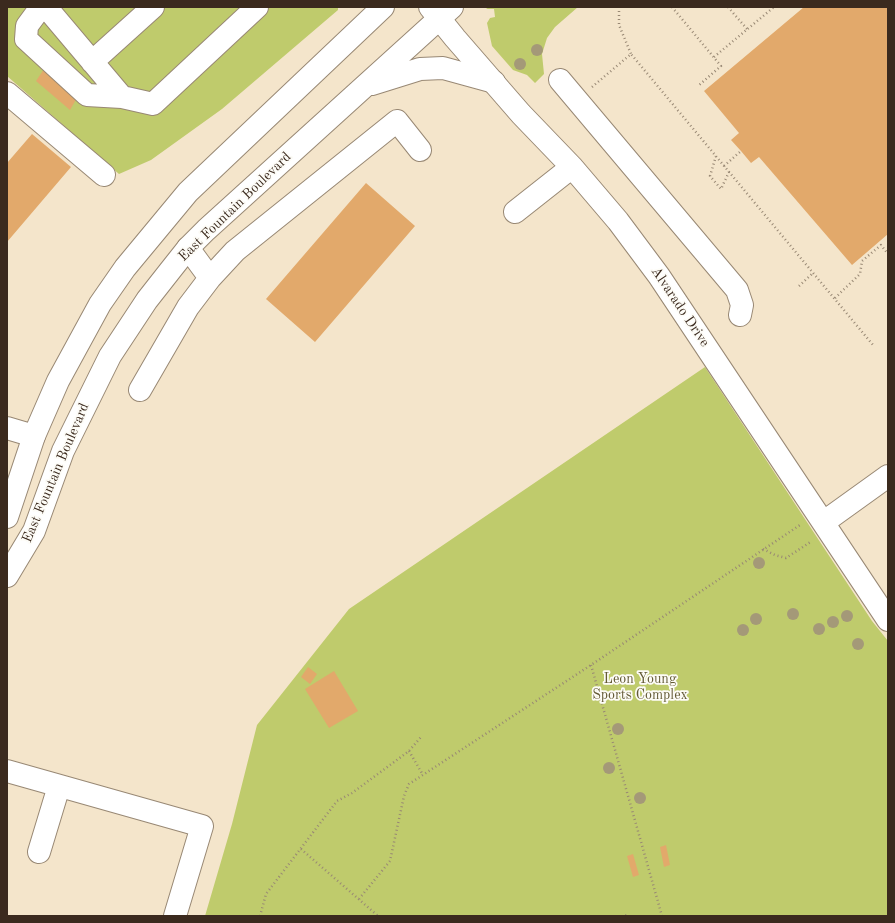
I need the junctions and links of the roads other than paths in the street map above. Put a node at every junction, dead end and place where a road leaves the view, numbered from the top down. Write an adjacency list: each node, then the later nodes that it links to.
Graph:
1 (41, 7): 12 (main road)
2 (46, 7): 7 (main road)
3 (153, 7): 7 (main road)
4 (257, 7): 12 (main road)
5 (383, 7): 22 (main road, East Fountain Boulevard)
6 (440, 11): 9 (main road, Alvarado Drive); 10 (main road, East Fountain Boulevard)
7 (92, 62): 12 (main road)
8 (560, 80): 19 (main road)
9 (494, 82): 10 (main road); 14 (main road, Alvarado Drive)
10 (365, 86): 17 (main road, East Fountain Boulevard)
11 (7, 94): 15 (main road)
12 (122, 97)
13 (420, 150): 18 (main road)
14 (572, 167): 16 (main road); 25 (main road, Alvarado Drive)
15 (104, 175)
16 (515, 212)
17 (188, 248): 18 (main road); 26 (main road, East Fountain Boulevard)
18 (210, 278): 20 (main road)
19 (740, 315)
20 (140, 390)
21 (7, 428): 22 (main road)
22 (34, 436): 24 (main road, East Fountain Boulevard)
23 (888, 476): 25 (main road)
24 (7, 517)
25 (814, 528): 27 (main road, Alvarado Drive)
26 (7, 576)
27 (888, 620)
28 (7, 771): 29 (main road)
29 (59, 786): 30 (main road); 31 (main road)
30 (39, 852)
31 (175, 916)

